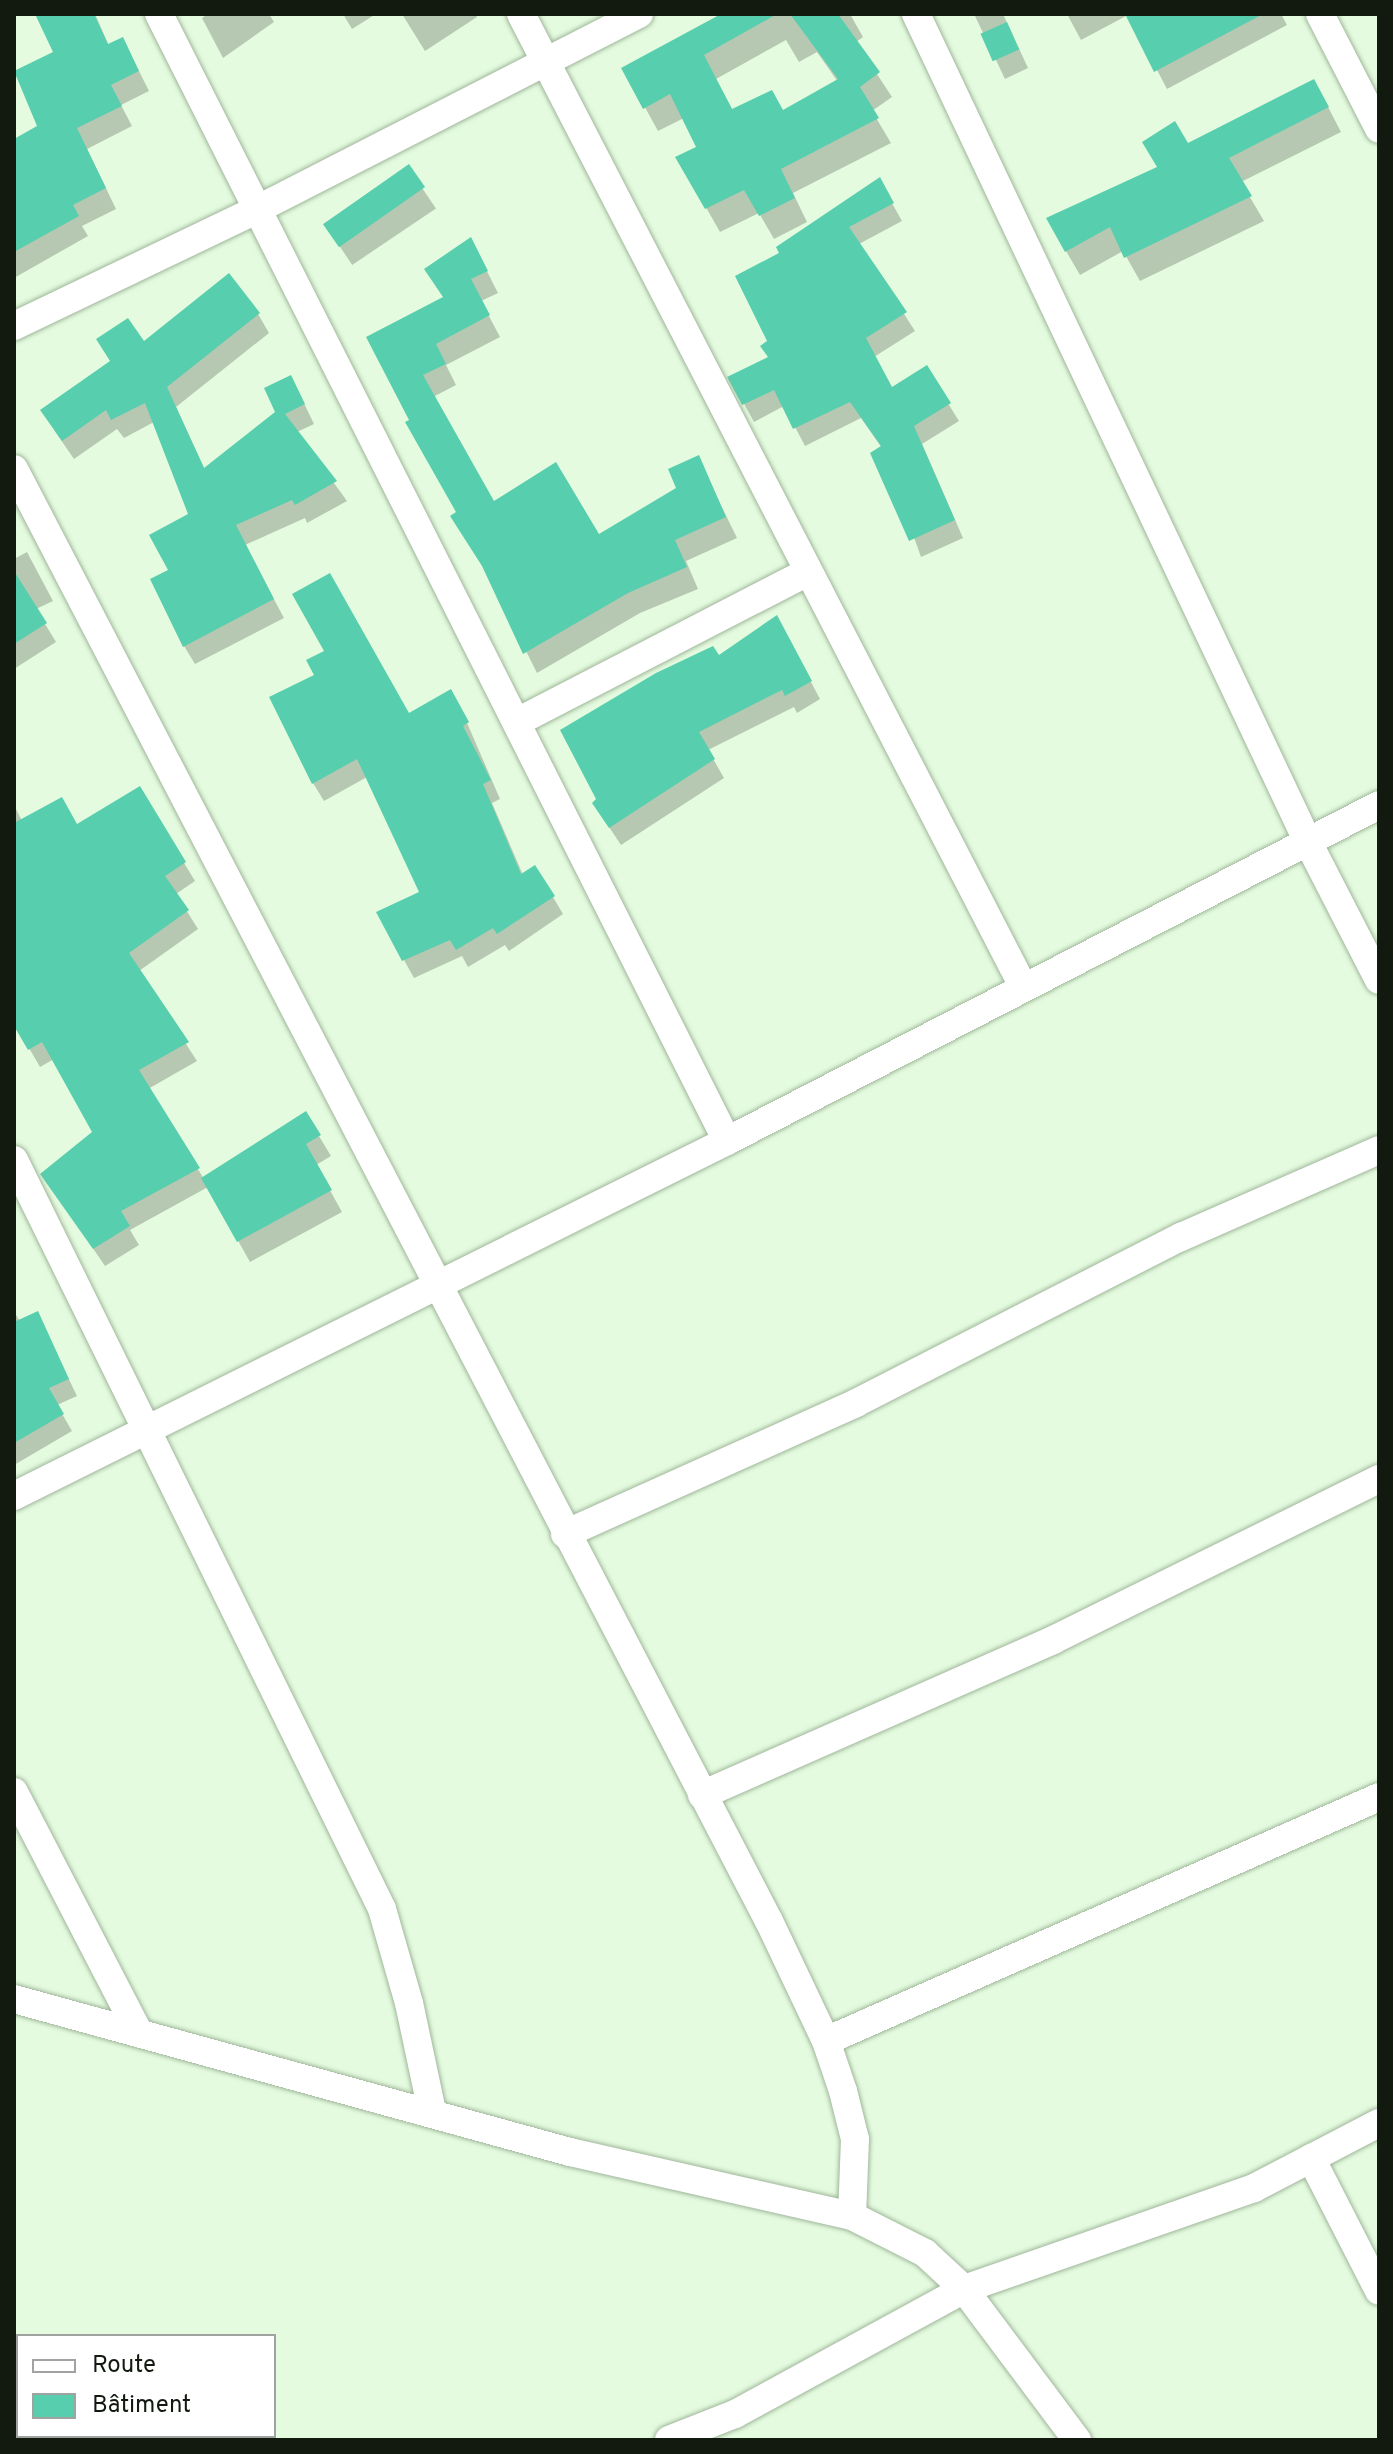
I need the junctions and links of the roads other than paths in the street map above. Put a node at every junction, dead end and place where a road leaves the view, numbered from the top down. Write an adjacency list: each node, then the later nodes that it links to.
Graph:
1 (159, 14): 8 (street)
2 (521, 14): 6 (street)
3 (639, 14): 6 (street)
4 (916, 14): 14 (street)
5 (1320, 14): 7 (street)
6 (543, 64): 8 (street); 11 (street)
7 (1379, 129)
8 (258, 209): 9 (street); 12 (street)
9 (14, 326)
10 (14, 469): 20 (street)
11 (807, 572): 12 (street); 16 (street)
12 (517, 722): 17 (street)
13 (1379, 805): 14 (street)
14 (1308, 842): 15 (street); 16 (street)
15 (1379, 980)
16 (1023, 986): 17 (street)
17 (727, 1141): 20 (street)
18 (1379, 1150): 24 (street)
19 (14, 1160): 21 (street)
20 (438, 1285): 21 (street); 24 (street)
21 (148, 1429): 23 (street); 31 (street)
22 (1379, 1479): 26 (street)
23 (14, 1496)
24 (565, 1534): 26 (street)
25 (14, 1792): 29 (street)
26 (702, 1795): 30 (street)
27 (1379, 1797): 30 (street)
28 (14, 1999): 29 (street)
29 (139, 2033): 31 (street)
30 (826, 2041): 34 (street)
31 (432, 2111): 34 (street)
32 (1379, 2123): 33 (street)
33 (1311, 2158): 35 (street); 36 (street)
34 (852, 2216): 35 (street)
35 (964, 2289): 37 (street); 38 (street)
36 (1379, 2291)
37 (669, 2440)
38 (1077, 2440)

